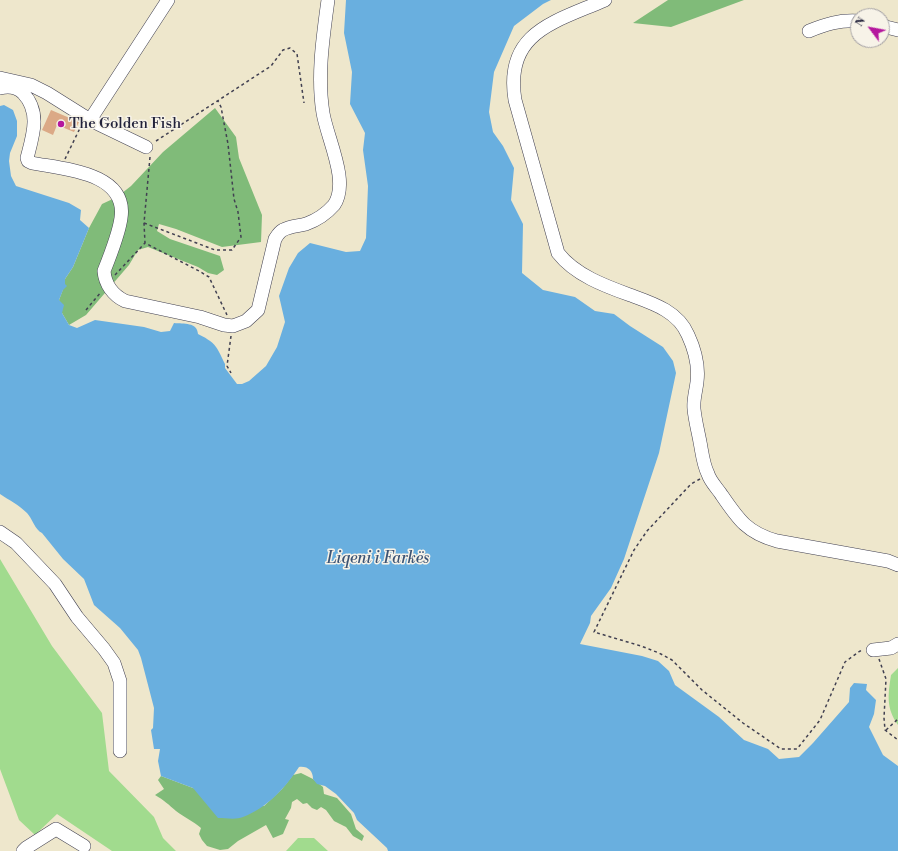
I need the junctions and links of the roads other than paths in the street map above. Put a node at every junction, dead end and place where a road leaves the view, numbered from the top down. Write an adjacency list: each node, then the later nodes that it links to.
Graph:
1 (168, 0): 8 (street)
2 (328, 0): 7 (street)
3 (605, 0): 11 (street)
4 (850, 20): 5 (street)
5 (809, 31)
6 (0, 78): 8 (street)
7 (0, 88)
8 (90, 120): 9 (street)
9 (146, 147)
10 (0, 532): 14 (street)
11 (898, 564)
12 (898, 644): 13 (street)
13 (873, 650)
14 (120, 751)
15 (84, 846): 16 (street)
16 (23, 851)

